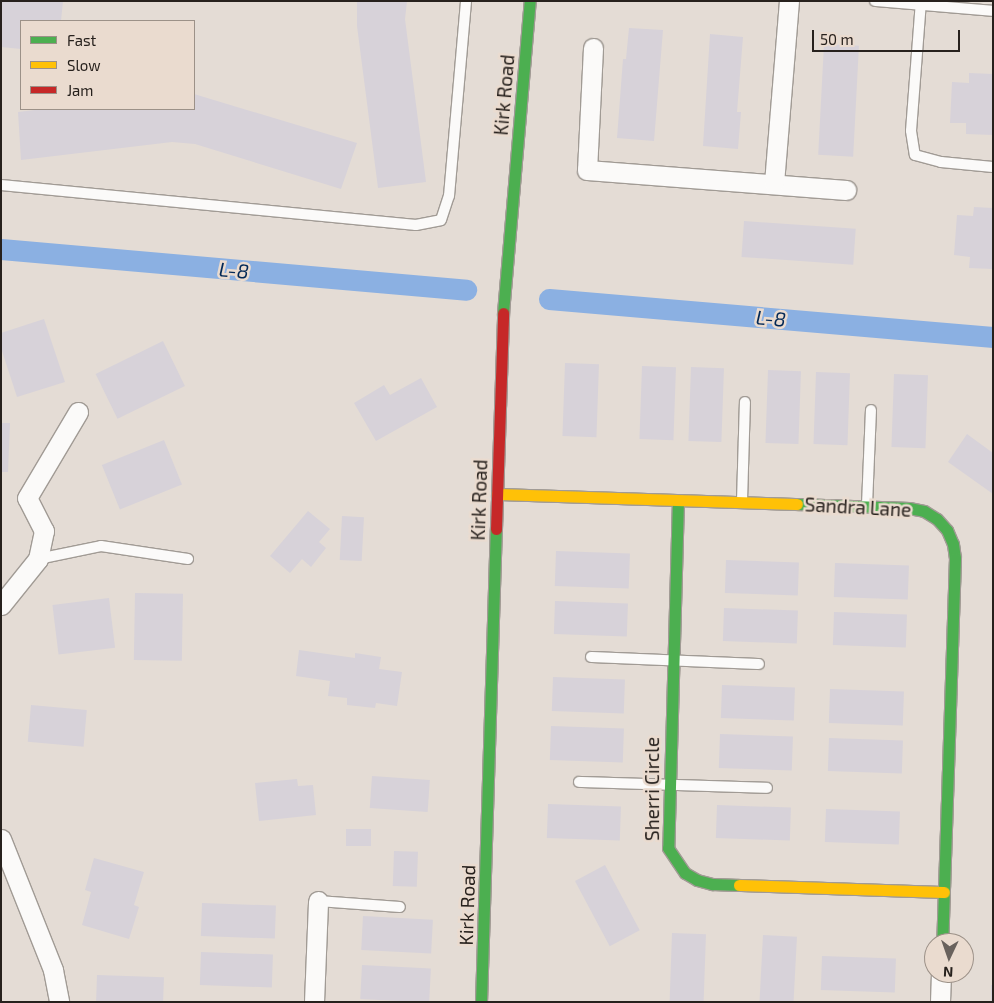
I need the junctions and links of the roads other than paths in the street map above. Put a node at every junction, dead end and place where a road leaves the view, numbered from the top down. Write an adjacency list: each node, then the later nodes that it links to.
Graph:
1 (466, 1): 10 (lane)
2 (530, 1): 15 (street, Kirk Road)
3 (789, 1): 9 (street)
4 (875, 1): 5 (lane)
5 (921, 3): 6 (lane); 8 (lane)
6 (993, 11)
7 (593, 48): 9 (street)
8 (993, 167)
9 (774, 182): 11 (street)
10 (1, 185)
11 (846, 190)
12 (745, 402): 17 (lane)
13 (872, 410): 18 (lane)
14 (78, 412): 19 (street)
15 (497, 494): 16 (street, Sandra Lane); 36 (street, Kirk Road)
16 (678, 500): 17 (street, Sandra Lane); 23 (street, Sherri Circle)
17 (742, 502): 18 (street, Sandra Lane)
18 (867, 506): 29 (street, Sandra Lane)
19 (38, 559): 20 (lane); 21 (street)
20 (188, 559)
21 (1, 605)
22 (591, 658): 23 (lane)
23 (672, 661): 24 (lane); 26 (street, Sherri Circle)
24 (759, 664)
25 (579, 782): 26 (lane)
26 (668, 784): 27 (lane); 29 (street, Sherri Circle)
27 (767, 788)
28 (1, 839): 34 (street)
29 (944, 892): 32 (street, Sandra Lane)
30 (318, 901): 31 (lane); 35 (street)
31 (400, 907)
32 (942, 933)
33 (941, 983): 37 (street)
34 (59, 1002)
35 (314, 1002)
36 (481, 1002)
37 (940, 1002)

